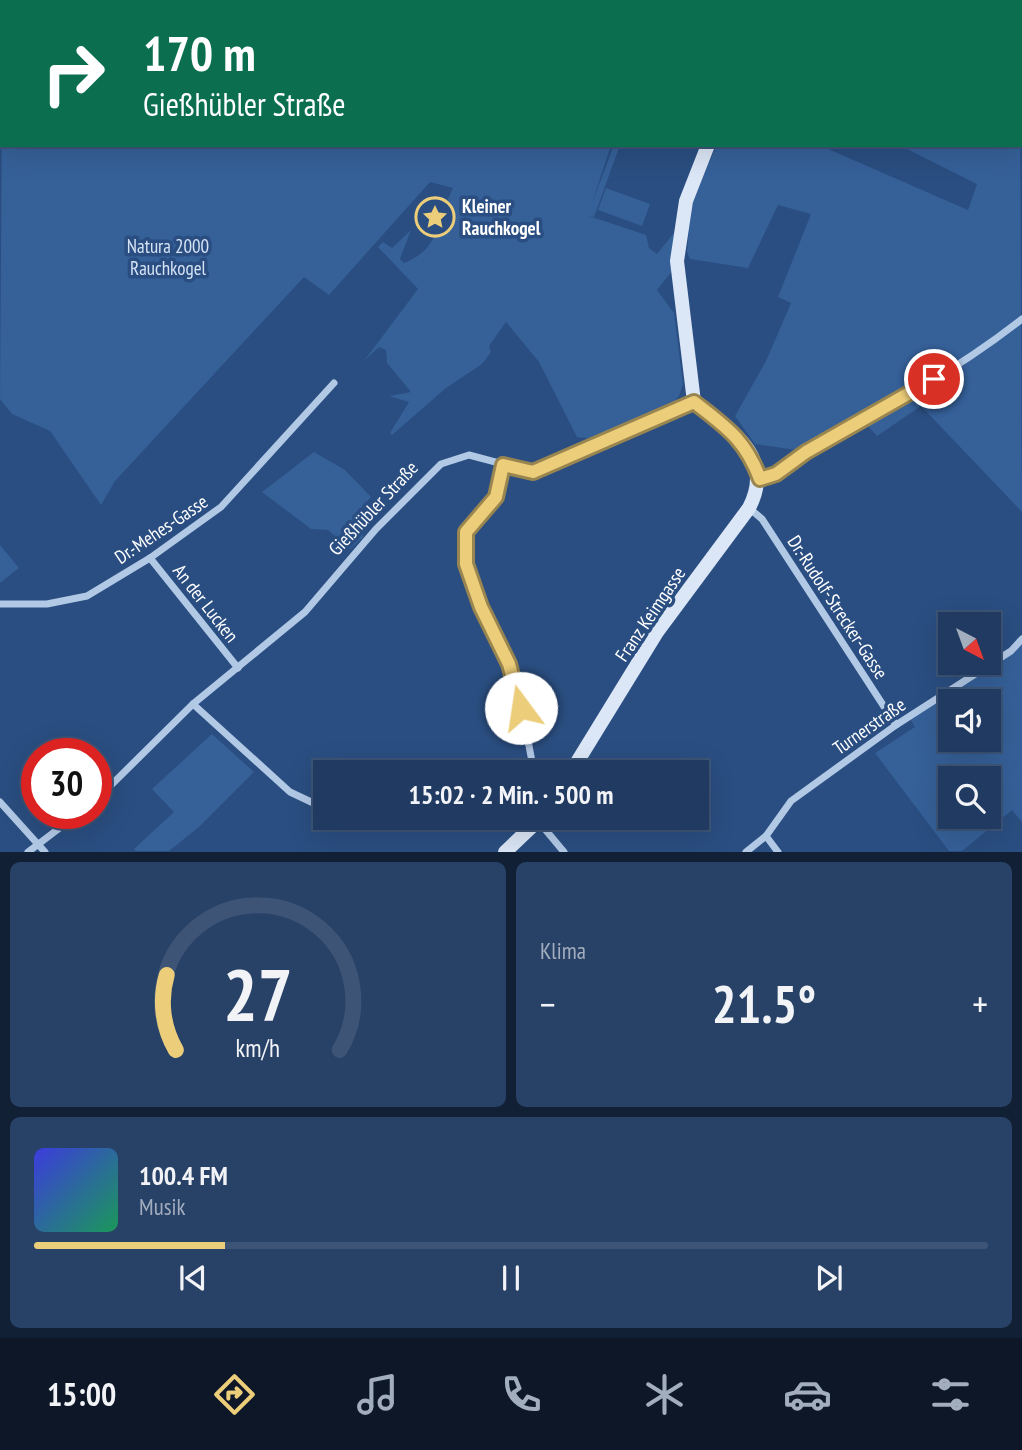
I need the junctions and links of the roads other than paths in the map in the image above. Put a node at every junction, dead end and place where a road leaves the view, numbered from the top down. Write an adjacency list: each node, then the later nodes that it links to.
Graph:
1 (707, 147): 4 (main road)
2 (1022, 318): 6 (street)
3 (334, 383): 8 (street, Dr.-Mehes-Gasse)
4 (694, 402): 5 (street, Gießhübler Straße); 6 (main road)
5 (503, 465): 11 (street, Gießhübler Straße); 14 (street)
6 (760, 479): 7 (main road, Franz Keimgasse)
7 (749, 508): 13 (street, Dr.-Rudolf-Strecker-Gasse); 15 (main road, Franz Keimgasse)
8 (150, 558): 9 (street, Dr.-Mehes-Gasse); 11 (street, An der Lucken)
9 (0, 604)
10 (1022, 639): 13 (street, Turnerstraße)
11 (238, 668): 12 (street, Gießhübler Straße)
12 (193, 704): 16 (street, Gießhübler Straße); 18 (street)
13 (896, 725): 22 (street, Turnerstraße)
14 (532, 760)
15 (578, 760)
16 (112, 784)
17 (0, 802): 23 (street)
18 (313, 803)
19 (57, 829): 23 (street)
20 (528, 830): 26 (main road)
21 (548, 830): 27 (street)
22 (766, 836): 28 (street, Turnerstraße); 29 (street)
23 (37, 843): 24 (street); 25 (street)
24 (28, 852)
25 (45, 852)
26 (505, 852)
27 (564, 852)
28 (746, 852)
29 (778, 852)

